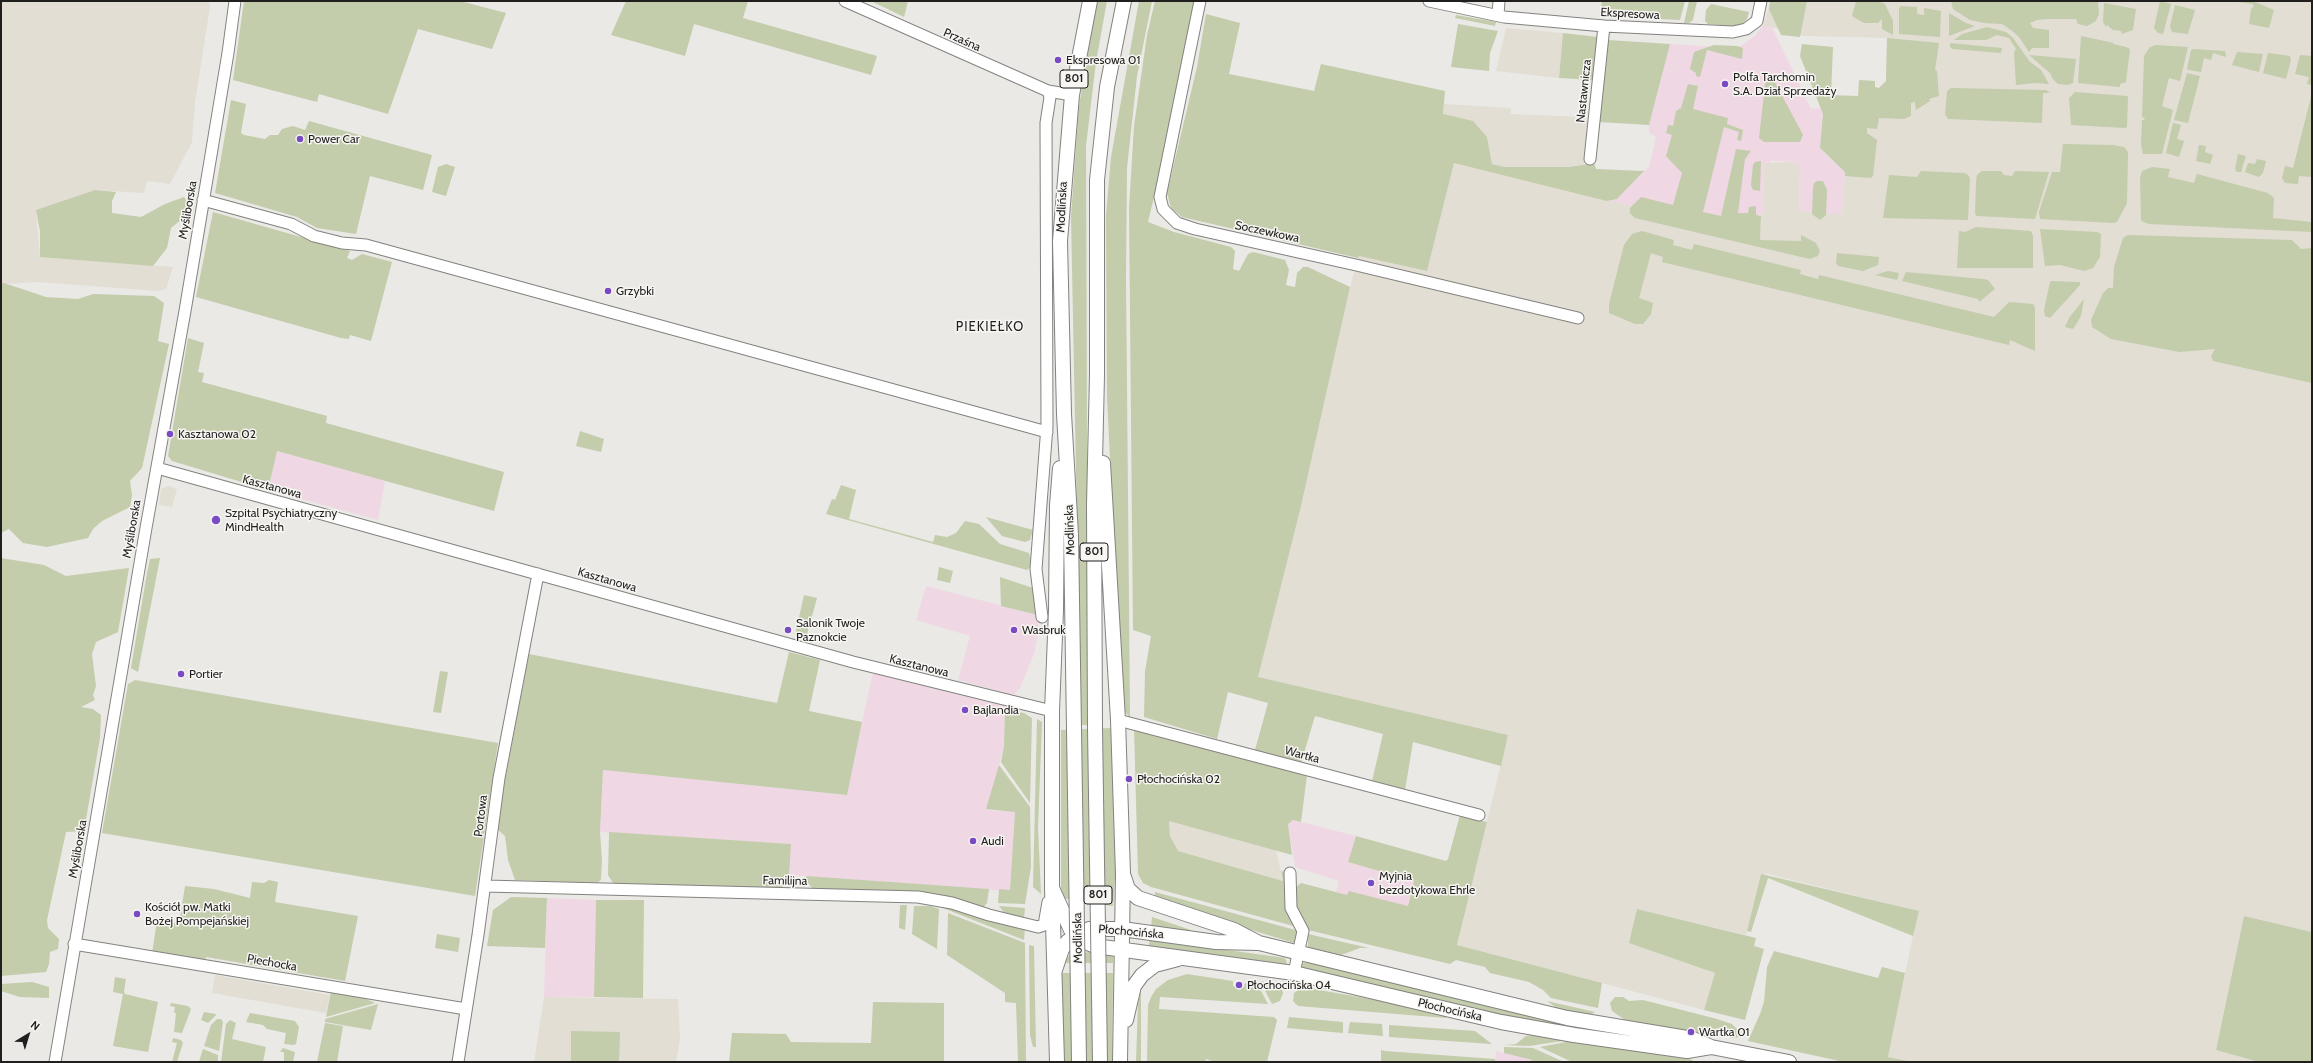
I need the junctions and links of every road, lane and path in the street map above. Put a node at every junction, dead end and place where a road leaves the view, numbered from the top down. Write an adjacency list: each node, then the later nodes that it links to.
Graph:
1 (235, 1): 14 (street, Myśliborska)
2 (845, 1): 11 (street, Przaśna)
3 (1090, 1): 12 (main road, Modlińska / 801)
4 (1124, 1): 16 (main road, Modlińska / 801)
5 (1200, 1): 15 (street, Soczewkowa)
6 (1429, 1): 9 (street, Ekspresowa)
7 (1499, 1): 9 (street)
8 (1760, 1): 10 (street, Ekspresowa)
9 (1498, 16): 10 (street, Ekspresowa)
10 (1604, 26): 13 (street, Nastawnicza)
11 (1048, 91): 12 (street, Przaśna); 18 (street, Modlińska)
12 (1072, 95): 17 (main road, Modlińska / 801)
13 (1590, 159)
14 (203, 200): 18 (street); 19 (street, Myśliborska)
15 (1578, 318)
16 (1097, 375): 23 (main road); 45 (main road, Modlińska / 801, bridge)
17 (1064, 414): 22 (main road); 44 (main road, Modlińska / 801, bridge)
18 (1047, 432): 21 (street, Modlińska)
19 (157, 468): 20 (street, Kasztanowa); 32 (street, Myśliborska)
20 (538, 574): 22 (street, Kasztanowa); 27 (street, Portowa)
21 (1042, 617)
22 (1052, 711): 28 (main road)
23 (1118, 720): 24 (street, Wartka); 26 (main road)
24 (1479, 815)
25 (1290, 873): 34 (street)
26 (1123, 874): 29 (main road); 31 (main road, Płochocińska)
27 (485, 886): 28 (street, Familijna); 38 (street, Portowa)
28 (1052, 888): 30 (main road); 36 (main road, Modlińska)
29 (1122, 929): 30 (main road, Płochocińska); 31 (main road, Płochocińska); 33 (main road)
30 (1075, 936): 33 (main road, Płochocińska); 36 (main road, Płochocińska)
31 (1259, 943): 34 (main road, Płochocińska)
32 (74, 944): 38 (street, Piechocka); 41 (street, Myśliborska)
33 (1120, 949): 35 (main road, Płochocińska); 39 (main road)
34 (1298, 953): 37 (street); 40 (main road, Płochocińska)
35 (1190, 958): 37 (main road, Płochocińska); 39 (main road, Płochocińska)
36 (1055, 970): 43 (main road, Modlińska)
37 (1294, 973): 40 (main road, Płochocińska)
38 (466, 1009): 42 (street, Portowa)
39 (1120, 1046): 46 (main road)
40 (1711, 1047): 47 (main road, Płochocińska)
41 (55, 1062)
42 (458, 1062)
43 (1057, 1062)
44 (1079, 1062)
45 (1100, 1062)
46 (1120, 1062)
47 (1789, 1062)

